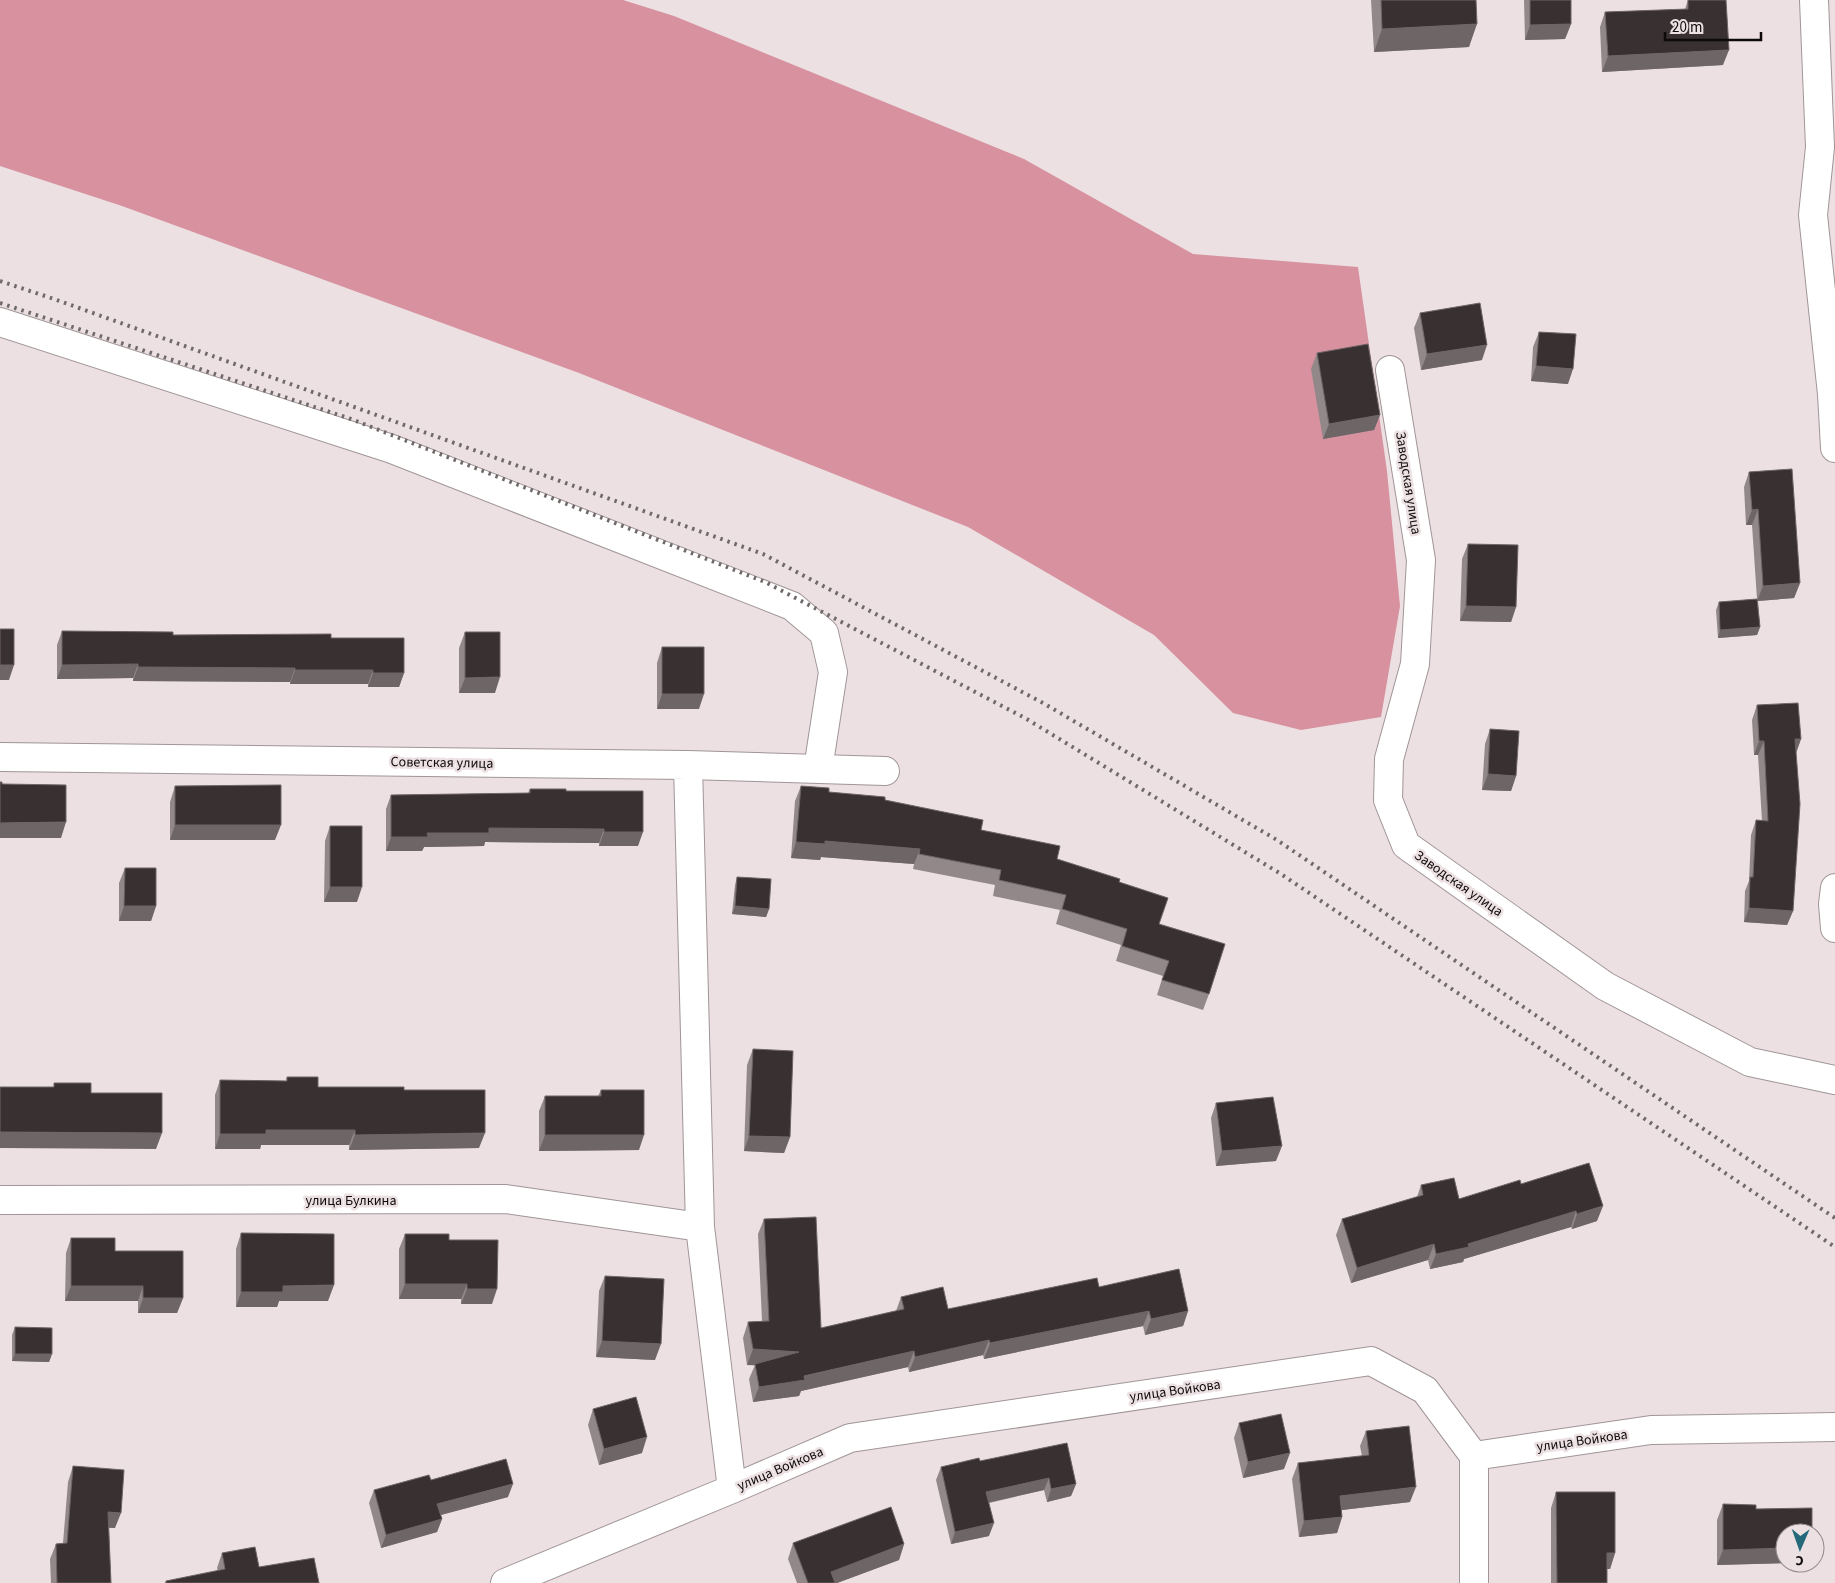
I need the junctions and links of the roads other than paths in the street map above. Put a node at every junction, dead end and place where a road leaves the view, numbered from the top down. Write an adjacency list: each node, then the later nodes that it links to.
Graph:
1 (1814, 0): 2 (street)
2 (1828, 147): 5 (street)
3 (0, 322): 8 (street)
4 (1390, 370): 12 (street, Заводская улица)
5 (1835, 448)
6 (0, 757): 7 (street, Советская улица)
7 (688, 765): 8 (street, Советская улица); 14 (street)
8 (818, 769): 9 (street, Советская улица)
9 (885, 770)
10 (1835, 888): 11 (street)
11 (1835, 928)
12 (1835, 1080)
13 (0, 1200): 14 (street, улица Булкина)
14 (700, 1227): 17 (street)
15 (1835, 1427): 16 (street, улица Войкова)
16 (1474, 1456): 17 (street, улица Войкова); 19 (street)
17 (732, 1489): 18 (street, улица Войкова)
18 (505, 1583)
19 (1474, 1583)

